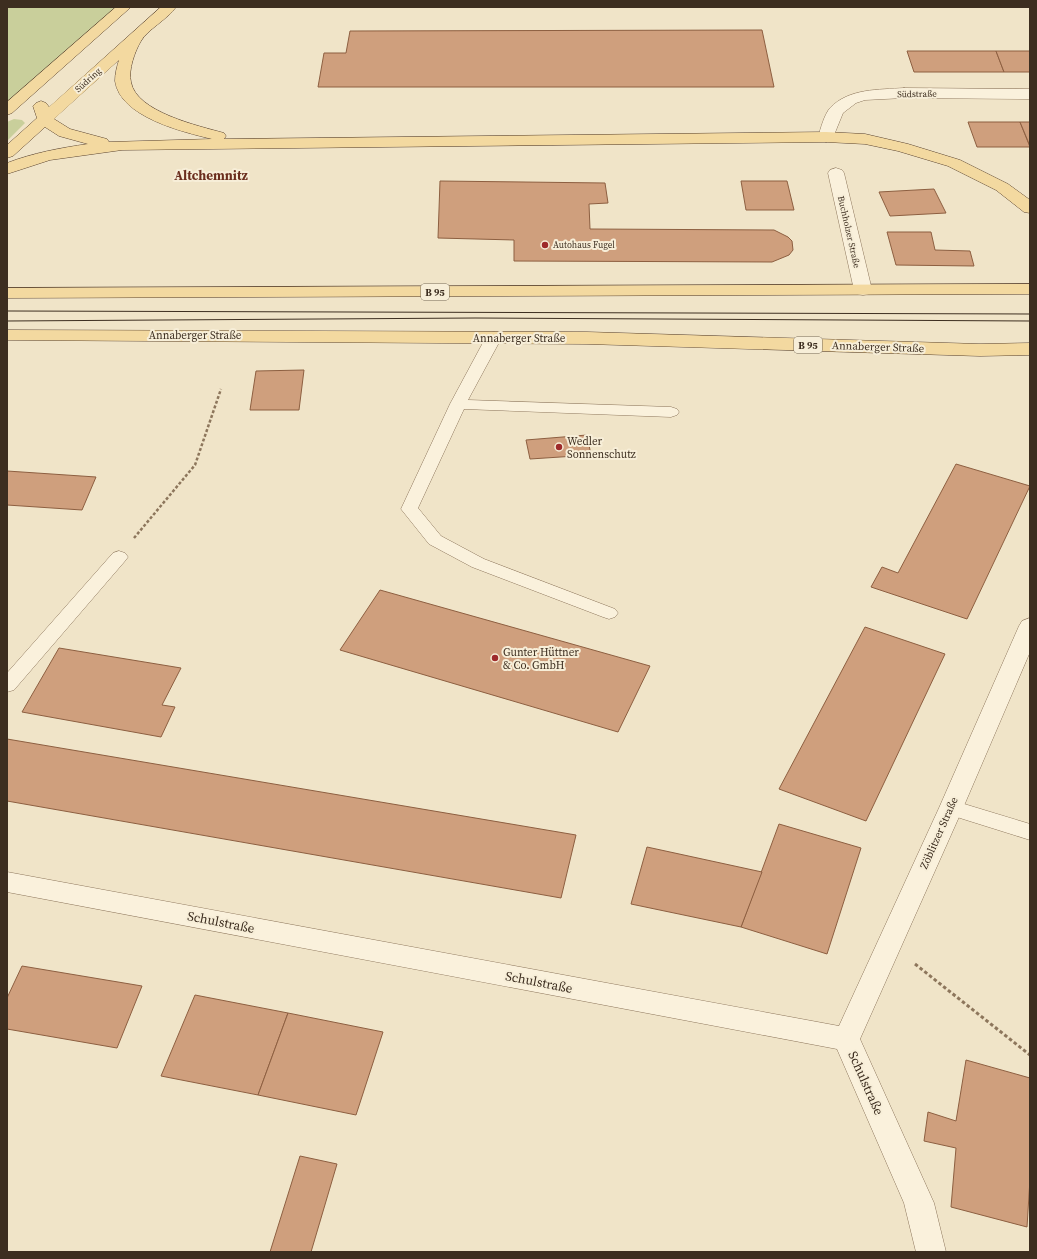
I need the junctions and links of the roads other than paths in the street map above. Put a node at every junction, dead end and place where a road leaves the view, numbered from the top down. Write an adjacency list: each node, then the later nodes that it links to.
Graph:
1 (124, 7): 4 (main road)
2 (169, 7): 3 (main road, Südring)
3 (135, 38): 7 (main road, Südring); 9 (main road)
4 (66, 59): 6 (main road); 7 (main road)
5 (1030, 94): 8 (street, Südstraße)
6 (7, 110)
7 (45, 118): 10 (main road); 11 (main road, Südring)
8 (826, 138): 9 (main road); 14 (main road)
9 (249, 143): 10 (main road)
10 (122, 145): 12 (main road)
11 (7, 153)
12 (7, 169)
13 (836, 173): 16 (street, Buchholzer Straße)
14 (1030, 208)
15 (1030, 289): 16 (main road, B 95)
16 (863, 290): 17 (main road, B 95)
17 (7, 293)
18 (7, 334): 19 (main road, Annaberger Straße / B 95)
19 (494, 337): 20 (main road, Annaberger Straße / B 95); 21 (lane)
20 (1030, 349)
21 (458, 404): 22 (lane); 24 (lane)
22 (670, 412)
23 (119, 557): 26 (lane)
24 (609, 613)
25 (1030, 626): 27 (street, Zöblitzer Straße)
26 (7, 685)
27 (951, 808): 28 (lane); 30 (street, Zöblitzer Straße)
28 (1030, 832)
29 (7, 882): 30 (street, Schulstraße)
30 (846, 1039): 31 (street, Schulstraße)
31 (931, 1252)

